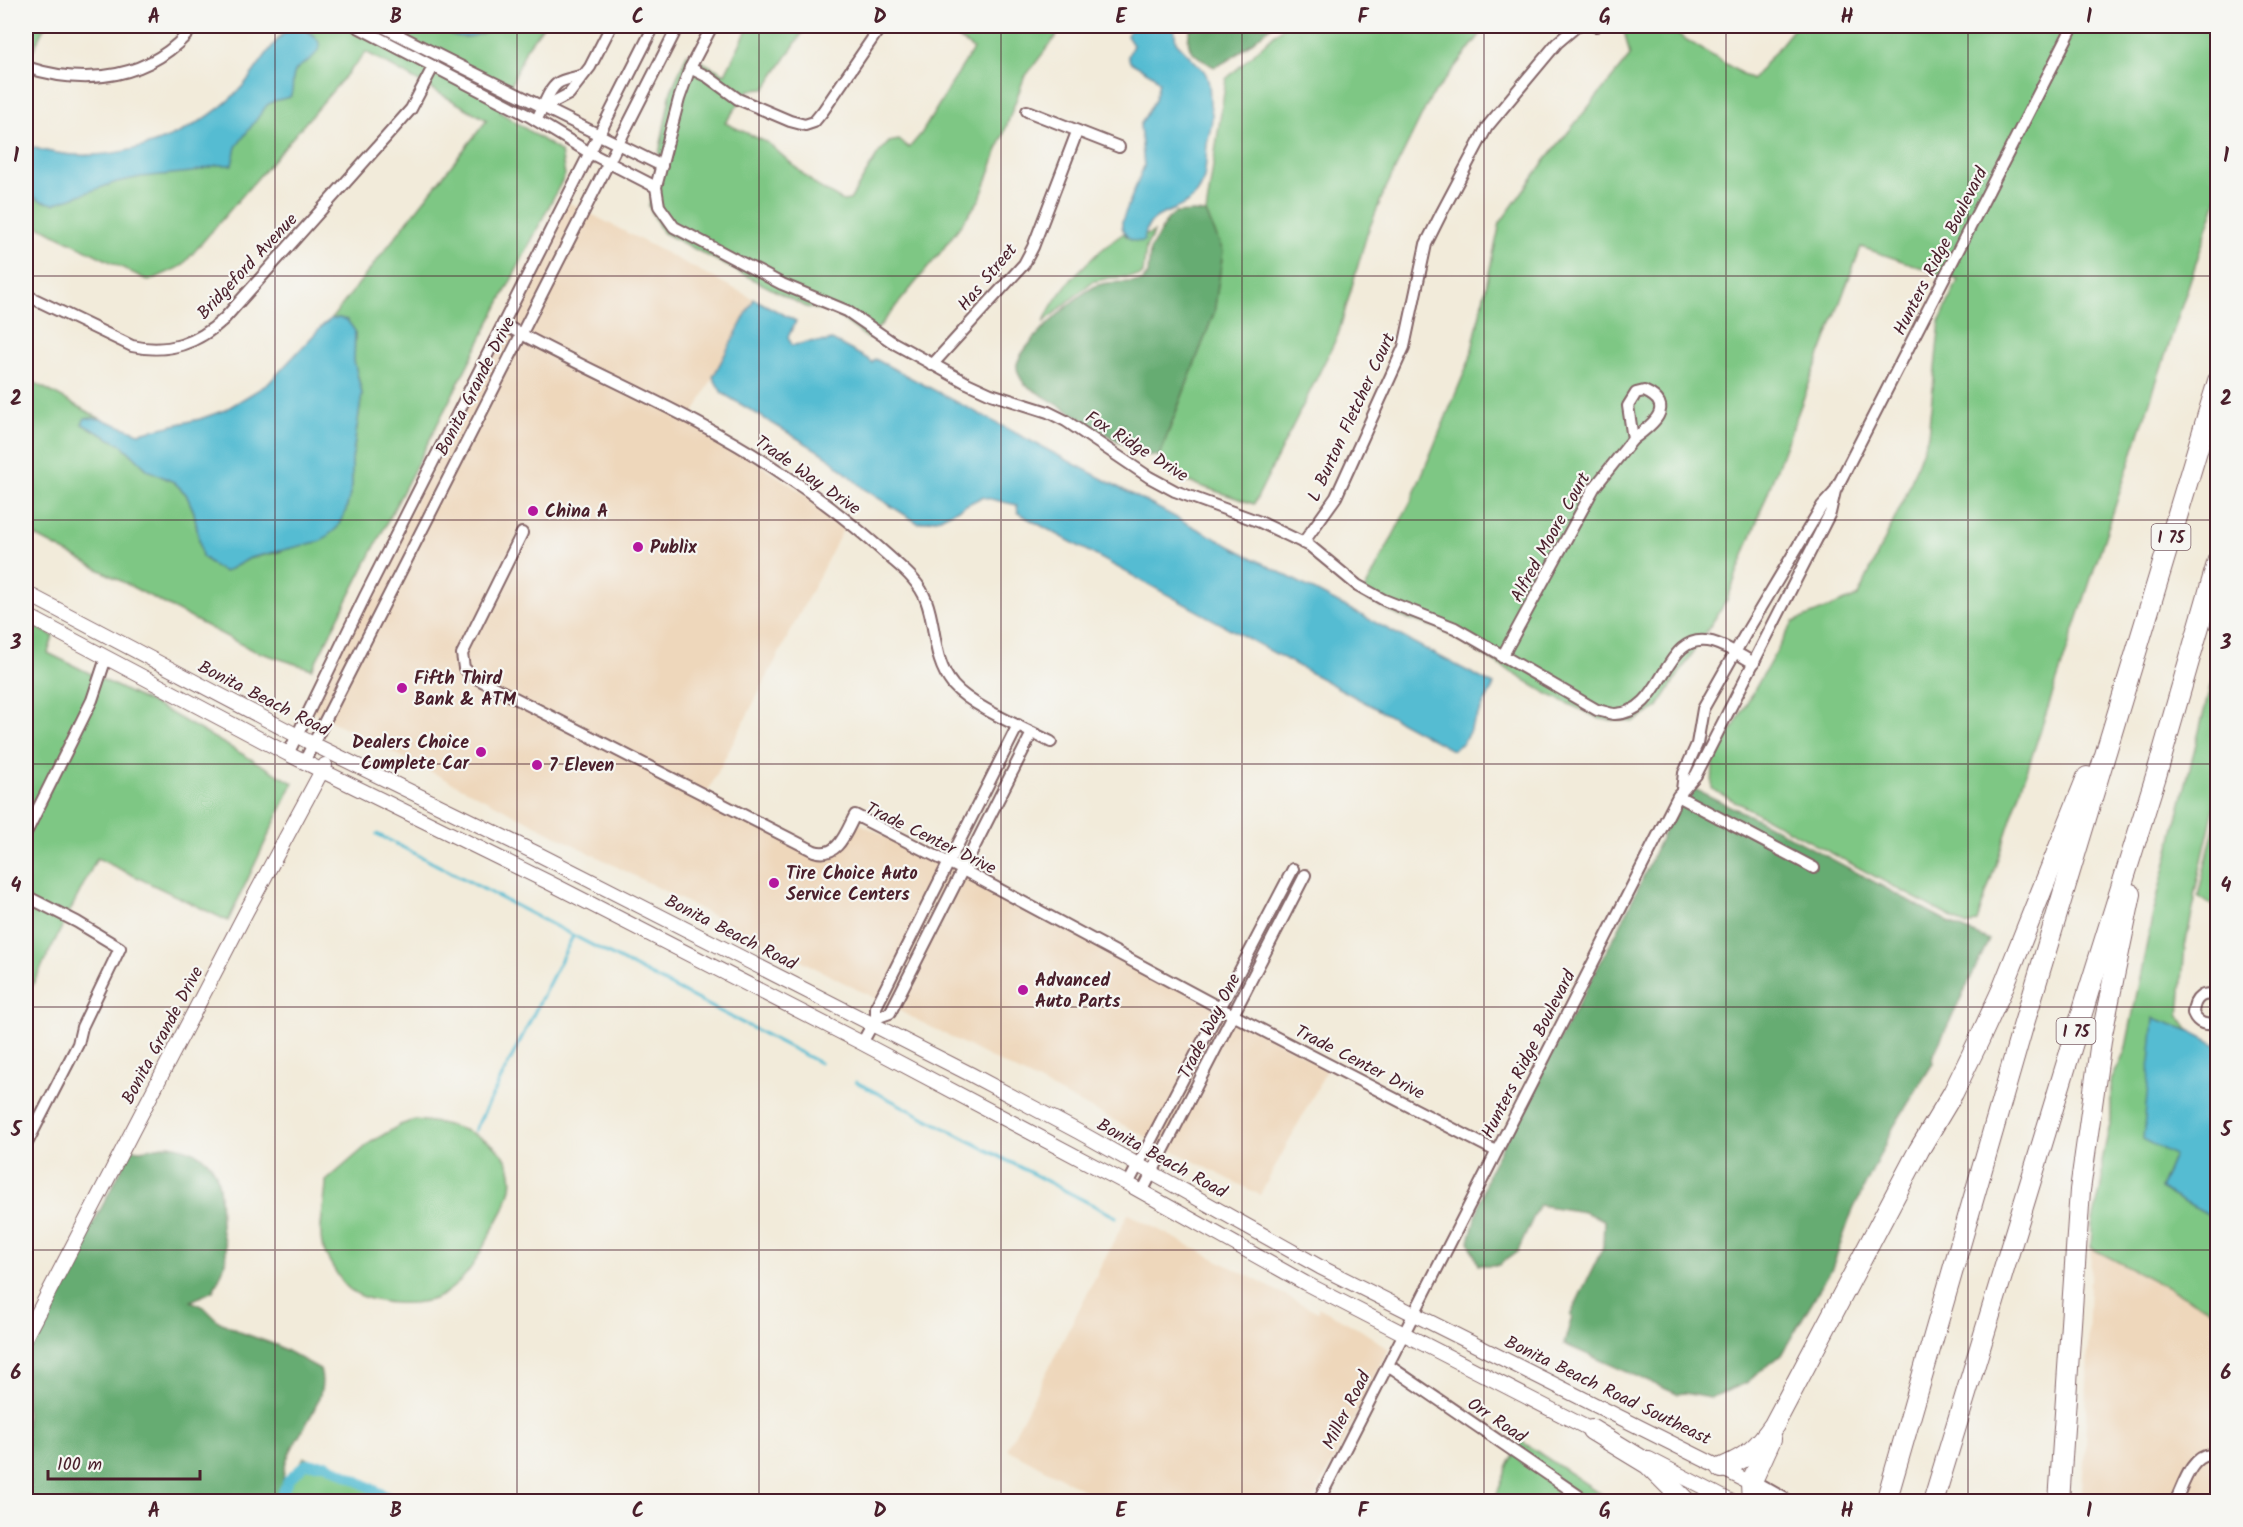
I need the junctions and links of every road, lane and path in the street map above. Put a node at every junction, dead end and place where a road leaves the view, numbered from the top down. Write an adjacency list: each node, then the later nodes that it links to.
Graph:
1 (194, 26): 11 (street)
2 (356, 26): 12 (street)
3 (381, 26): 14 (street)
4 (611, 26): 14 (street)
5 (654, 26): 18 (street, Bonita Grande Drive)
6 (678, 26): 19 (street, Bonita Grande Drive)
7 (712, 26): 13 (street)
8 (881, 26): 13 (street)
9 (1577, 26): 33 (street, L Burton Fletcher Court)
10 (2073, 26): 31 (street, Hunters Ridge Boulevard)
11 (26, 67)
12 (433, 67): 16 (street); 25 (street, Bridgeford Avenue)
13 (690, 68): 23 (street)
14 (544, 107): 16 (street); 18 (street)
15 (1027, 111): 17 (street)
16 (536, 120): 21 (street)
17 (1077, 132): 20 (street); 28 (street, Has Street)
18 (599, 135): 19 (street); 21 (street, Bonita Grande Drive)
19 (618, 144): 22 (street, Bonita Grande Drive); 23 (street)
20 (1119, 147)
21 (590, 153): 22 (street); 26 (street, Bonita Grande Drive)
22 (608, 163): 24 (street); 27 (street, Bonita Grande Drive)
23 (662, 166): 24 (street)
24 (656, 188): 28 (street, Fox Ridge Drive)
25 (26, 295)
26 (503, 324): 27 (street, Trade Way Drive); 44 (street, Bonita Grande Drive)
27 (521, 334): 42 (street, Trade Way Drive); 46 (street, Bonita Grande Drive)
28 (932, 365): 33 (street, Fox Ridge Drive)
29 (2217, 381): 41 (highway, I 75)
30 (1633, 439): 38 (street, Alfred Moore Court)
31 (1835, 491): 37 (street, Hunters Ridge Boulevard); 40 (street, Hunters Ridge Boulevard)
32 (522, 533): 54 (street, Trade Center Drive)
33 (1303, 543): 38 (street, Fox Ridge Drive)
34 (2217, 560): 51 (highway, I 75)
35 (26, 593): 44 (street, Bonita Beach Road)
36 (26, 615): 39 (street, Bonita Beach Road)
37 (1734, 653): 38 (street, Fox Ridge Drive); 40 (street, Fox Ridge Drive); 52 (street, Hunters Ridge Boulevard)
38 (1502, 657)
39 (106, 658): 48 (street, Bonita Beach Road); 53 (street)
40 (1754, 663): 52 (street, Hunters Ridge Boulevard)
41 (2125, 692): 77 (highway); 88 (highway, I 75)
42 (1018, 725): 43 (street, Trade Way Drive); 54 (street)
43 (1032, 732): 45 (street, Trade Way Drive); 57 (street)
44 (298, 735): 46 (street, Bonita Beach Road); 48 (street, Bonita Grande Drive)
45 (1051, 742)
46 (314, 744): 47 (street, Bonita Beach Road); 49 (street, Bonita Grande Drive)
47 (332, 753): 50 (street, Bonita Grande Drive); 63 (street, Bonita Beach Road)
48 (288, 754): 49 (street, Bonita Beach Road)
49 (304, 762): 50 (street, Bonita Beach Road)
50 (322, 771): 65 (street, Bonita Beach Road); 73 (street, Bonita Grande Drive)
51 (2156, 776): 89 (highway, I 75); 90 (highway)
52 (1680, 793): 55 (street); 67 (street, Hunters Ridge Boulevard)
53 (26, 833)
54 (949, 863): 57 (street, Trade Center Drive); 63 (street)
55 (1814, 868)
56 (1293, 869): 61 (street, Trade Way One)
57 (963, 870): 61 (street, Trade Center Drive); 63 (street)
58 (1305, 875): 62 (street, Trade Way One)
59 (26, 896): 66 (street)
60 (2217, 997): 64 (street)
61 (1220, 1008): 62 (street, Trade Center Drive); 68 (street, Trade Way One)
62 (1233, 1015): 67 (street, Trade Center Drive); 69 (street, Trade Way One)
63 (874, 1022): 65 (street); 68 (street, Bonita Beach Road)
64 (2217, 1024)
65 (862, 1043): 70 (street, Bonita Beach Road)
66 (26, 1145)
67 (1496, 1151): 72 (street, Hunters Ridge Boulevard)
68 (1138, 1165): 69 (street, Bonita Beach Road); 70 (street, Trade Way One)
69 (1152, 1173): 71 (street, Trade Way One); 72 (street, Bonita Beach Road)
70 (1128, 1184): 71 (street, Bonita Beach Road)
71 (1142, 1192): 74 (street, Bonita Beach Road)
72 (1413, 1315): 74 (street, Hunters Ridge Boulevard); 80 (street, Bonita Beach Road Southeast)
73 (30, 1316): 75 (street, Bonita Grande Drive)
74 (1404, 1334): 76 (street, Miller Road); 78 (street)
75 (26, 1336)
76 (1388, 1365): 82 (street, Miller Road); 83 (street, Orr Road)
77 (1774, 1425): 80 (highway); 81 (highway)
78 (1592, 1430): 84 (highway); 85 (street)
79 (2210, 1455): 91 (street)
80 (1722, 1468): 81 (street, Bonita Beach Road Southeast)
81 (1752, 1495): 86 (highway); 87 (main road, Bonita Beach Road Southeast)
82 (1318, 1502)
83 (1588, 1502)
84 (1686, 1502)
85 (1732, 1502)
86 (1774, 1502)
87 (1785, 1502)
88 (1886, 1502)
89 (1933, 1502)
90 (2059, 1502)
91 (2175, 1502)

